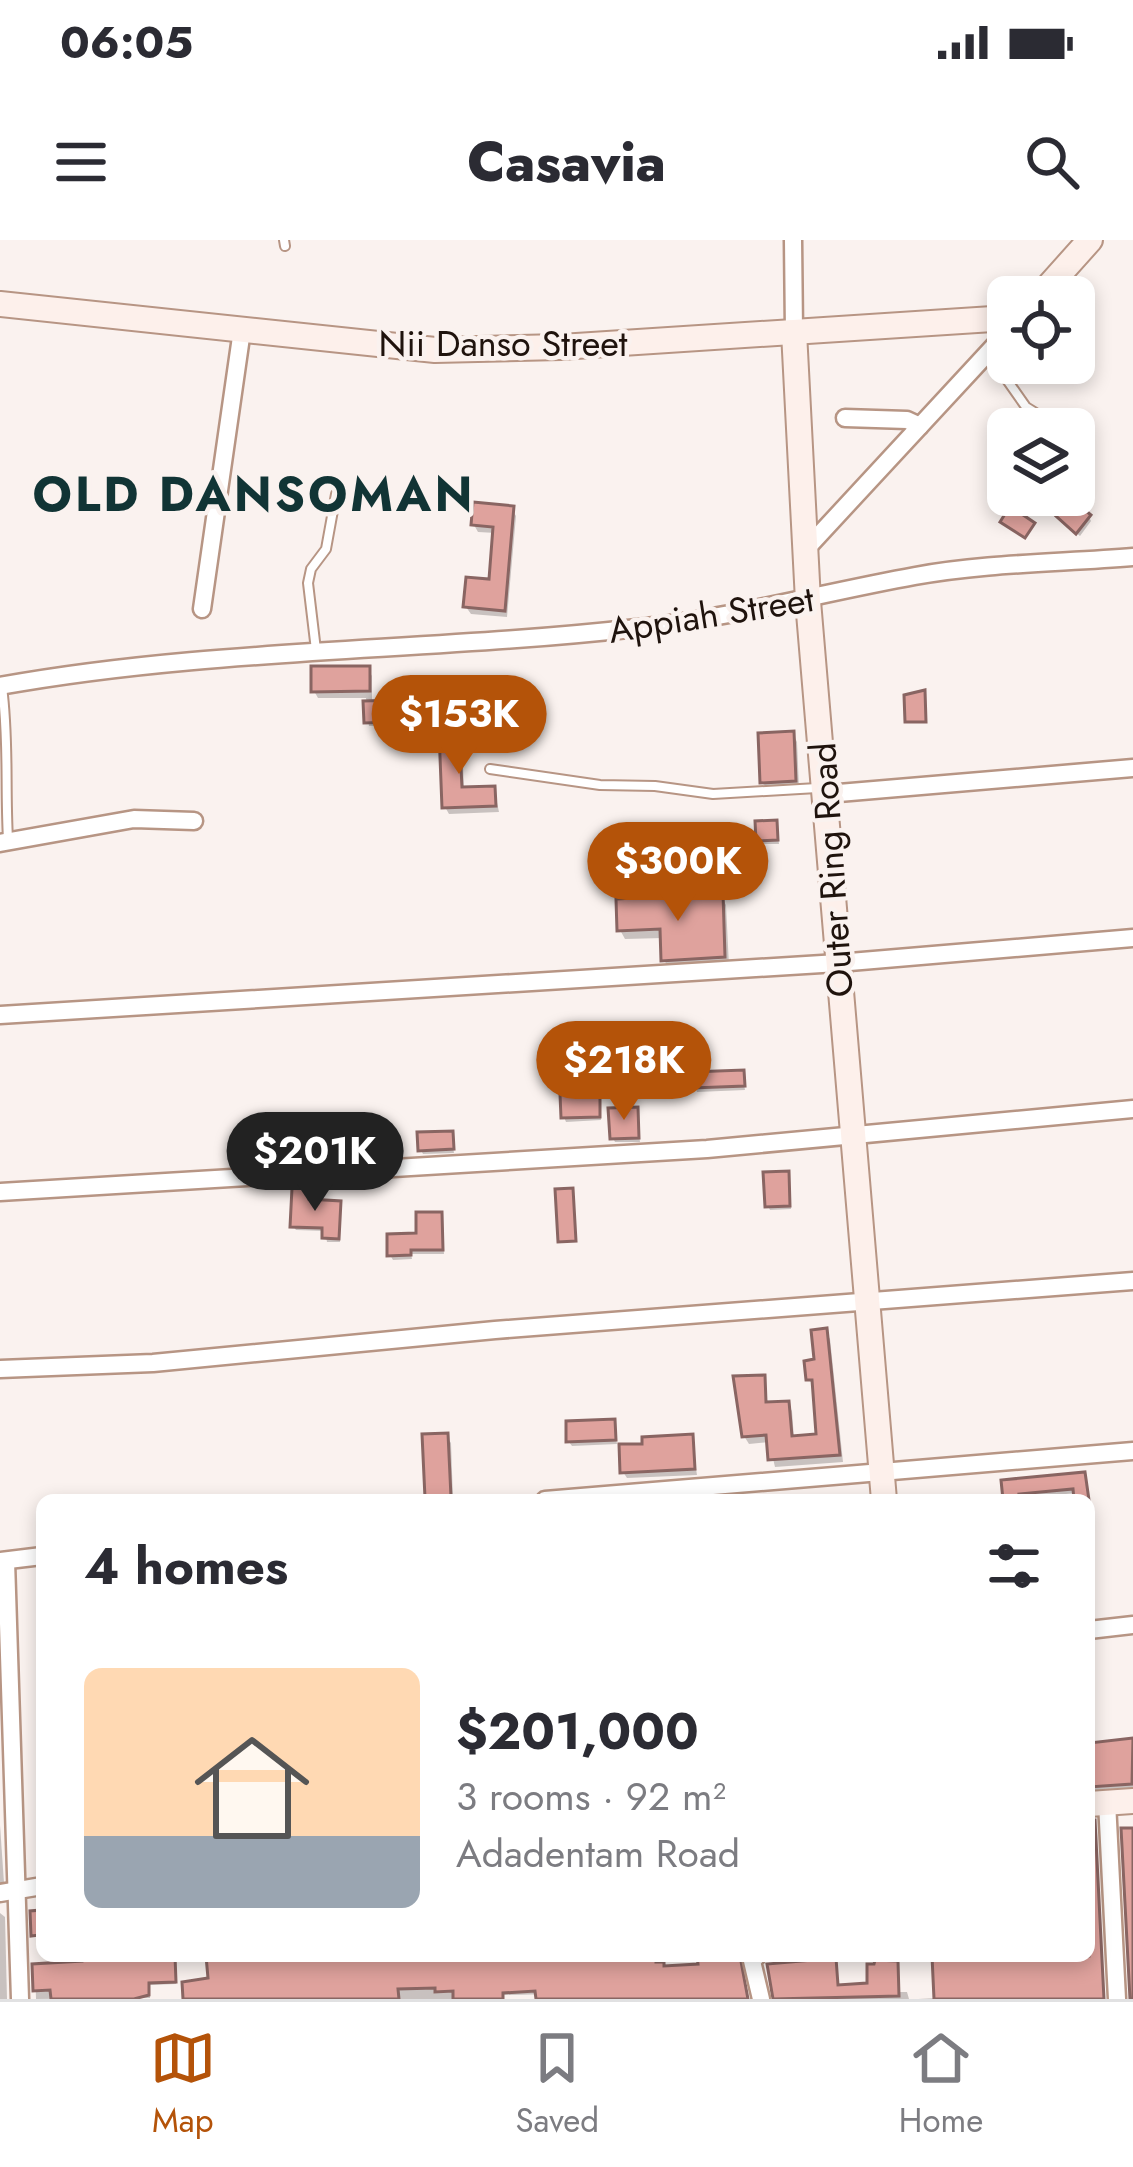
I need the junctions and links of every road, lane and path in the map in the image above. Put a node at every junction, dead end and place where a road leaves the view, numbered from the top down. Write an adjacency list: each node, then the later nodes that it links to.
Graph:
1 (793, 240): 7 (street, Outer Ring Road)
2 (1090, 240): 3 (street)
3 (1058, 276)
4 (0, 304): 6 (street, Nii Danso Street)
5 (987, 319): 7 (street, Nii Danso Street)
6 (242, 330): 7 (street, Nii Danso Street); 17 (street)
7 (794, 332): 14 (street, Outer Ring Road)
8 (987, 354): 12 (street)
9 (1010, 384): 10 (lane)
10 (1028, 408)
11 (845, 418): 12 (street)
12 (920, 426): 14 (street)
13 (336, 494): 18 (lane)
14 (807, 548): 16 (street, Outer Ring Road)
15 (1133, 557): 16 (street, Appiah Street)
16 (808, 601): 18 (street, Appiah Street); 22 (street, Outer Ring Road)
17 (202, 609)
18 (316, 652): 19 (street, Appiah Street)
19 (1, 686): 24 (lane)
20 (1133, 768): 22 (street)
21 (490, 769): 22 (lane)
22 (826, 791): 26 (street, Outer Ring Road)
23 (194, 821): 24 (street)
24 (4, 842)
25 (1133, 938): 26 (street)
26 (838, 963): 27 (street); 29 (street, Outer Ring Road)
27 (0, 1015)
28 (1133, 1108): 29 (street)
29 (852, 1133): 30 (street); 32 (street, Outer Ring Road)
30 (0, 1192)
31 (1133, 1281): 32 (street)
32 (866, 1303): 33 (street); 35 (street, Outer Ring Road)
33 (0, 1369)
34 (1133, 1451): 35 (street)
35 (881, 1471): 36 (street); 37 (street, Outer Ring Road)
36 (615, 1494)
37 (883, 1494)
38 (36, 1557): 39 (street)
39 (3, 1561): 42 (street)
40 (1133, 1625): 41 (street)
41 (1095, 1629)
42 (4, 1736): 45 (street)
43 (1133, 1801): 44 (street)
44 (1098, 1803): 49 (street)
45 (9, 1893): 47 (street)
46 (752, 1962): 48 (street)
47 (20, 1999)
48 (760, 1999)
49 (1117, 1999)

